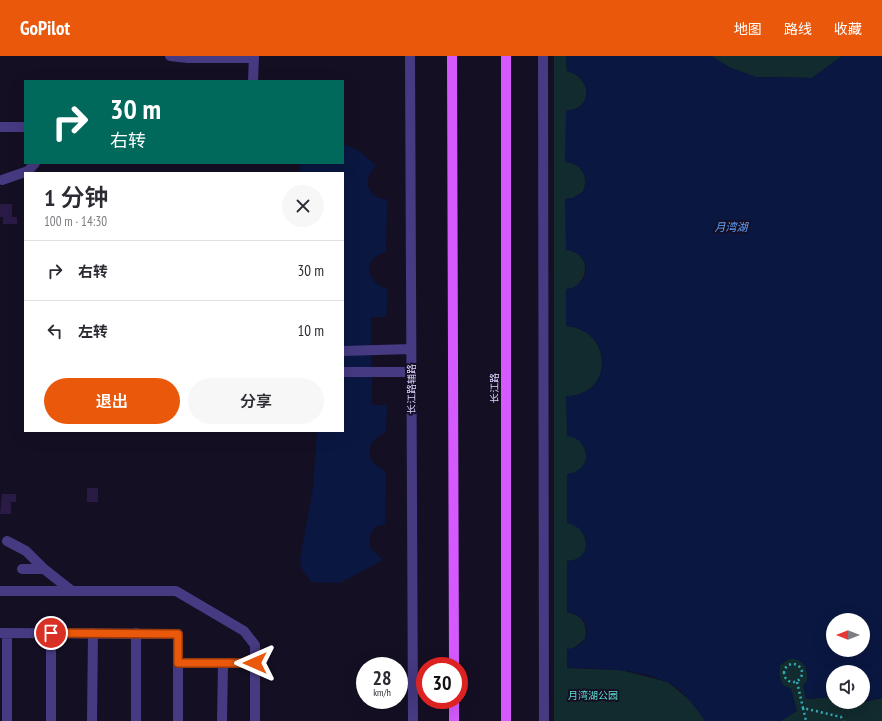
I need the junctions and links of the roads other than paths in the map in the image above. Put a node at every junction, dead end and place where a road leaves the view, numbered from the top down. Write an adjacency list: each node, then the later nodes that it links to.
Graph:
1 (175, 56): 6 (street)
2 (410, 56): 14 (street, 长江路辅路)
3 (452, 56): 27 (main road)
4 (506, 56): 41 (main road, 长江路)
5 (543, 56): 42 (street)
6 (254, 57): 7 (street)
7 (253, 80)
8 (0, 127): 9 (street)
9 (24, 127)
10 (35, 164): 12 (street)
11 (24, 172): 13 (street)
12 (25, 172)
13 (2, 180)
14 (411, 349): 15 (street); 17 (street, 长江路辅路)
15 (344, 350)
16 (344, 372): 17 (street)
17 (411, 372): 39 (street, 长江路辅路)
18 (6, 541): 20 (street)
19 (22, 569): 20 (street)
20 (44, 569): 22 (street)
21 (0, 591): 22 (street)
22 (72, 591): 30 (street)
23 (4, 633): 24 (street); 32 (street)
24 (51, 633): 25 (street); 33 (street)
25 (92, 633): 26 (street); 34 (street)
26 (136, 633): 28 (street); 35 (street)
27 (454, 657)
28 (178, 663): 29 (street); 36 (street)
29 (223, 663): 30 (street); 37 (street)
30 (255, 663): 38 (street)
31 (454, 709): 40 (main road)
32 (7, 721)
33 (51, 721)
34 (92, 721)
35 (136, 721)
36 (178, 721)
37 (222, 721)
38 (255, 721)
39 (413, 721)
40 (454, 721)
41 (506, 721)
42 (544, 721)

